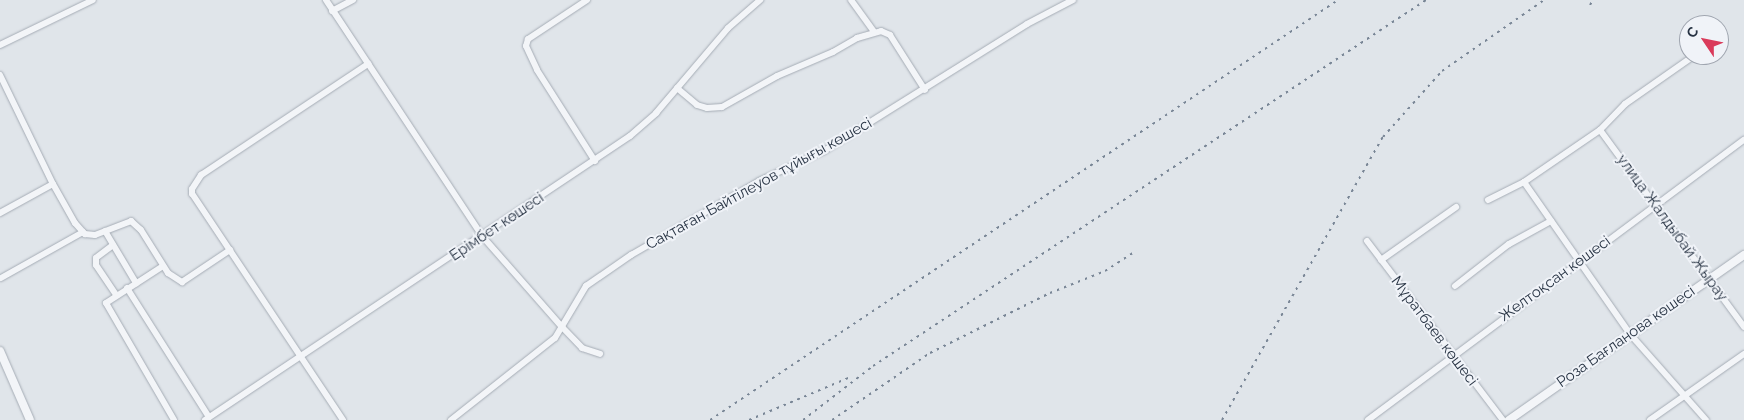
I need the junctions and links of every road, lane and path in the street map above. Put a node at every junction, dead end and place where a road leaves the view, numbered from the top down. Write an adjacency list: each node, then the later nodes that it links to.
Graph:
1 (93, 0): 10 (street)
2 (326, 0): 8 (street)
3 (353, 0): 8 (street)
4 (587, 0): 18 (street)
5 (760, 0): 14 (street, Ерімбет көшесі)
6 (851, 0): 9 (street)
7 (1073, 0): 15 (street, Сақтаған Байтілеуов тұйығы көшесі)
8 (332, 11): 11 (street)
9 (874, 32): 14 (street); 15 (street)
10 (0, 45)
11 (368, 64): 28 (street); 31 (street)
12 (1681, 65): 16 (street)
13 (0, 75): 20 (street)
14 (677, 88): 18 (street, Ерімбет көшесі)
15 (926, 90): 43 (street, Сақтаған Байтілеуов тұйығы көшесі)
16 (1600, 130): 19 (street); 22 (street, улица Жалдыбай Жырау)
17 (1744, 140): 22 (street, Желтоқсан көшесі)
18 (595, 161): 28 (street, Ерімбет көшесі)
19 (1524, 182): 21 (street); 25 (street)
20 (53, 184): 24 (street); 27 (street)
21 (1488, 200)
22 (1655, 204): 34 (street, Желтоқсан көшесі); 37 (street, улица Жалдыбай Жырау)
23 (1456, 207): 33 (street)
24 (0, 213)
25 (1551, 221): 34 (street); 39 (street)
26 (105, 231): 27 (street); 30 (street); 35 (street)
27 (83, 232): 36 (street)
28 (483, 236): 43 (street); 49 (street, Ерімбет көшесі)
29 (1367, 241): 33 (street, Мұратбаев көшесі)
30 (113, 245): 38 (street); 41 (street)
31 (230, 250): 35 (street); 49 (street)
32 (1744, 255): 37 (street, Роза Бағланова көшесі)
33 (1381, 260): 48 (street, Мұратбаев көшесі)
34 (1579, 262): 44 (street); 48 (street, Желтоқсан көшесі)
35 (163, 266): 38 (street)
36 (1, 278)
37 (1709, 279): 42 (street, улица Жалдыбай Жырау); 44 (street, Роза Бағланова көшесі)
38 (136, 283): 40 (street)
39 (1455, 286)
40 (127, 288): 41 (street); 51 (street)
41 (116, 295): 53 (street)
42 (1744, 327)
43 (563, 328): 46 (street); 55 (street, Сақтаған Байтілеуов тұйығы көшесі)
44 (1630, 334): 50 (street); 58 (street, Роза Бағланова көшесі)
45 (0, 351): 52 (street)
46 (600, 354)
47 (1744, 354): 50 (street)
48 (1451, 355): 56 (street, Желтоқсан көшесі); 57 (street, Мұратбаев көшесі)
49 (301, 357): 51 (street, Ерімбет көшесі); 54 (street)
50 (1685, 394): 59 (street); 60 (street)
51 (207, 418)
52 (30, 420)
53 (174, 420)
54 (343, 420)
55 (451, 420)
56 (1368, 420)
57 (1502, 420)
58 (1509, 420)
59 (1650, 420)
60 (1706, 420)

